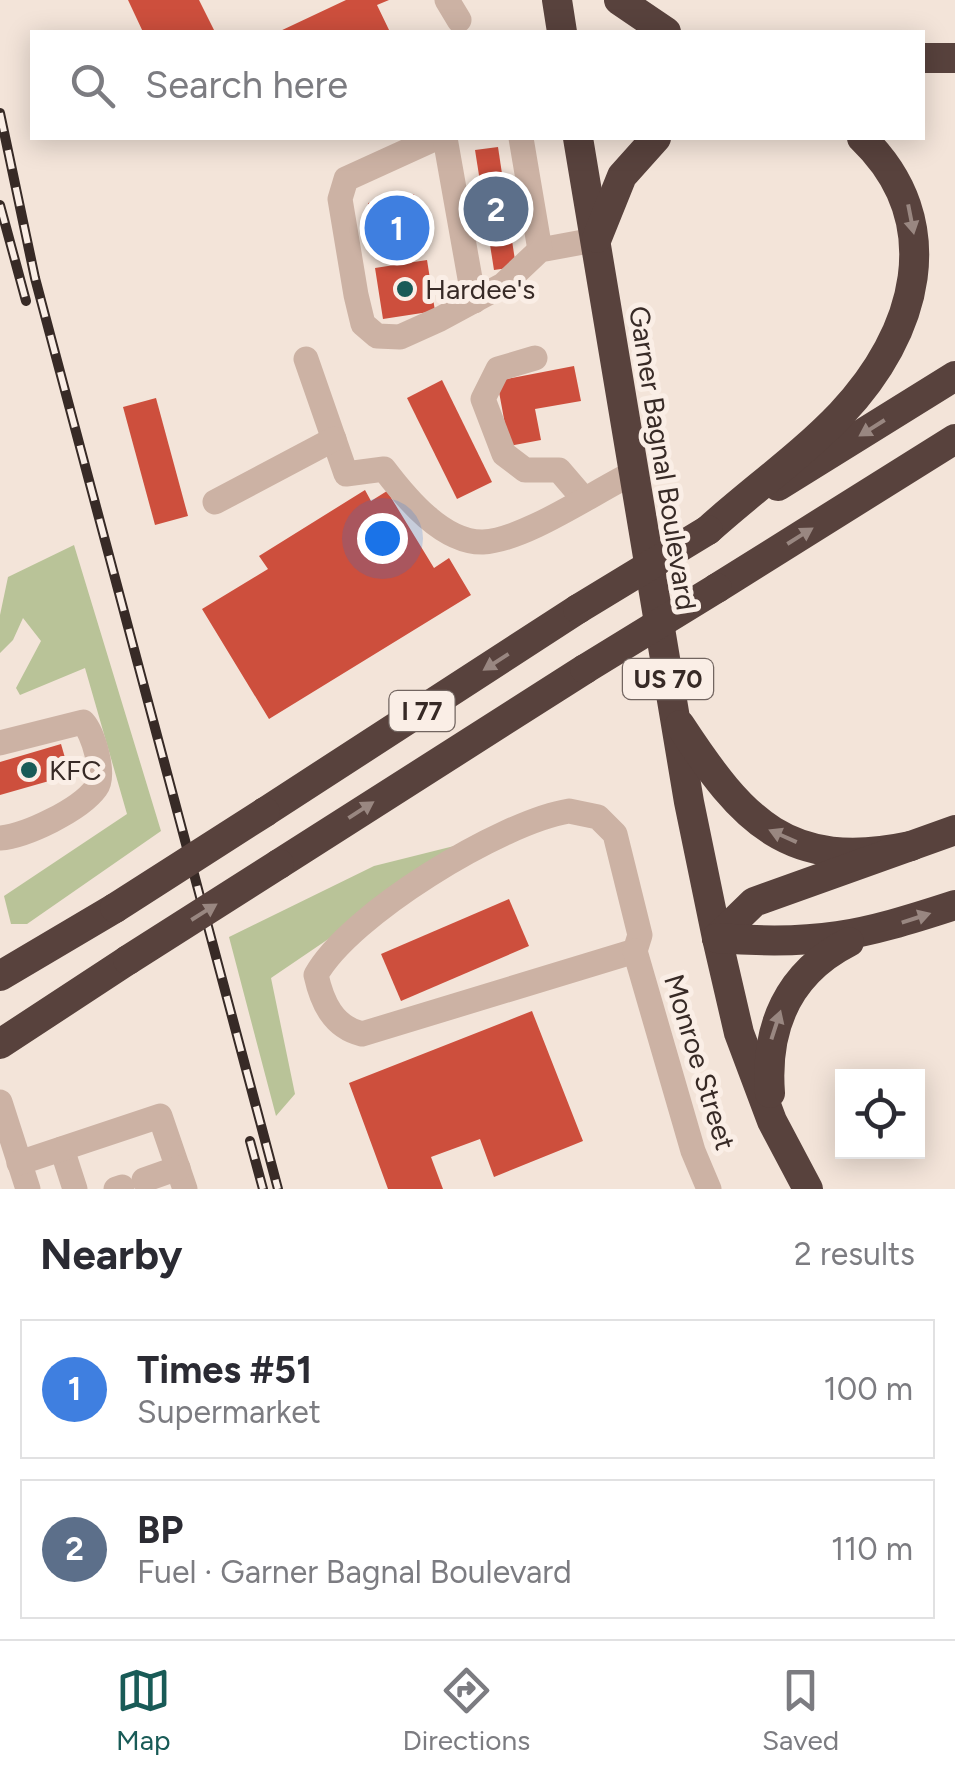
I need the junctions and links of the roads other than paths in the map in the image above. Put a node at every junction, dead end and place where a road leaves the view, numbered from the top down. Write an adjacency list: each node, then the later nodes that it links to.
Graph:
1 (557, 0): 3 (highway)
2 (619, 0): 4 (highway)
3 (562, 30)
4 (663, 30)
5 (925, 58): 6 (highway)
6 (955, 58)
7 (432, 140): 15 (street)
8 (445, 140): 15 (street)
9 (521, 140): 14 (street)
10 (578, 140): 13 (highway, Garner Bagnal Boulevard / US 70)
11 (654, 140): 13 (highway)
12 (864, 140): 26 (highway, one-way to 26)
13 (594, 243): 14 (street); 22 (highway, Garner Bagnal Boulevard / US 70)
14 (540, 250): 15 (street)
15 (474, 301)
16 (535, 358): 24 (street)
17 (306, 359): 19 (street)
18 (955, 376): 26 (highway, I 77, one-way to 26)
19 (334, 439): 24 (street); 25 (street)
20 (955, 440): 23 (highway, I 77)
21 (955, 455): 23 (highway)
22 (633, 474): 24 (street); 27 (highway, Garner Bagnal Boulevard / US 70)
23 (894, 478): 37 (highway, I 77, one-way to 23, bridge)
24 (584, 498)
25 (214, 502)
26 (708, 530): 36 (highway, I 77, one-way to 36, bridge)
27 (674, 716): 31 (highway, one-way to 27); 34 (highway, Garner Bagnal Boulevard / US 70)
28 (0, 743): 30 (street)
29 (955, 830): 31 (highway)
30 (0, 838)
31 (911, 846): 34 (highway)
32 (955, 905): 33 (highway, one-way to 32)
33 (862, 936): 34 (highway); 39 (highway, one-way to 33)
34 (717, 938): 39 (highway, Garner Bagnal Boulevard / US 70)
35 (635, 950): 35 (street, Monroe Street); 46 (street, Monroe Street)
36 (0, 976)
37 (0, 1044)
38 (0, 1102): 41 (street)
39 (772, 1121): 47 (highway, Garner Bagnal Boulevard / US 70)
40 (62, 1149): 41 (street); 42 (street); 45 (street)
41 (19, 1163): 44 (street)
42 (181, 1179): 43 (street)
43 (128, 1185)
44 (28, 1189)
45 (75, 1189)
46 (709, 1189)
47 (808, 1189)

